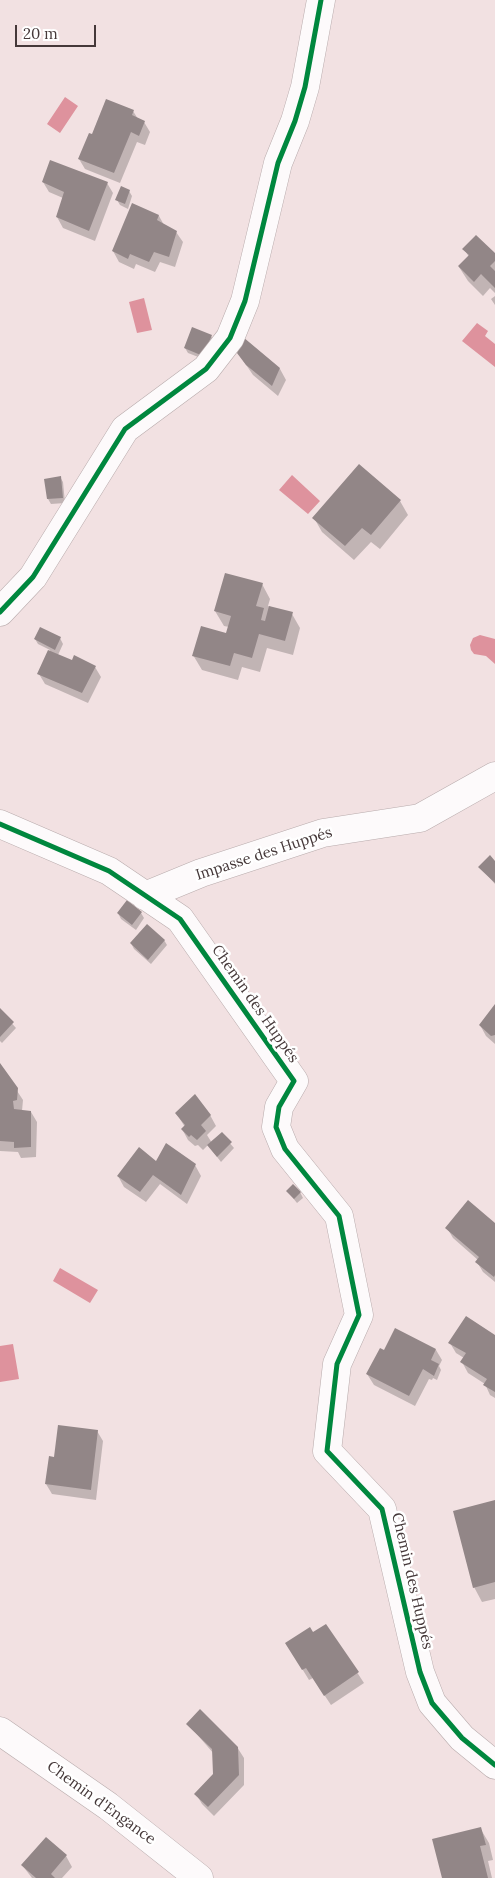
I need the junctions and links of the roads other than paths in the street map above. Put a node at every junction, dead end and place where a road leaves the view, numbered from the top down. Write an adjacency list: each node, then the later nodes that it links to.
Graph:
1 (321, 0): 2 (street)
2 (0, 612)
3 (495, 776): 5 (street, Impasse des Huppés)
4 (0, 824): 5 (street, Chemin des Huppés)
5 (145, 896): 7 (street, Chemin des Huppés)
6 (0, 1732): 8 (street, Chemin d'Engance)
7 (495, 1765)
8 (200, 1878)

